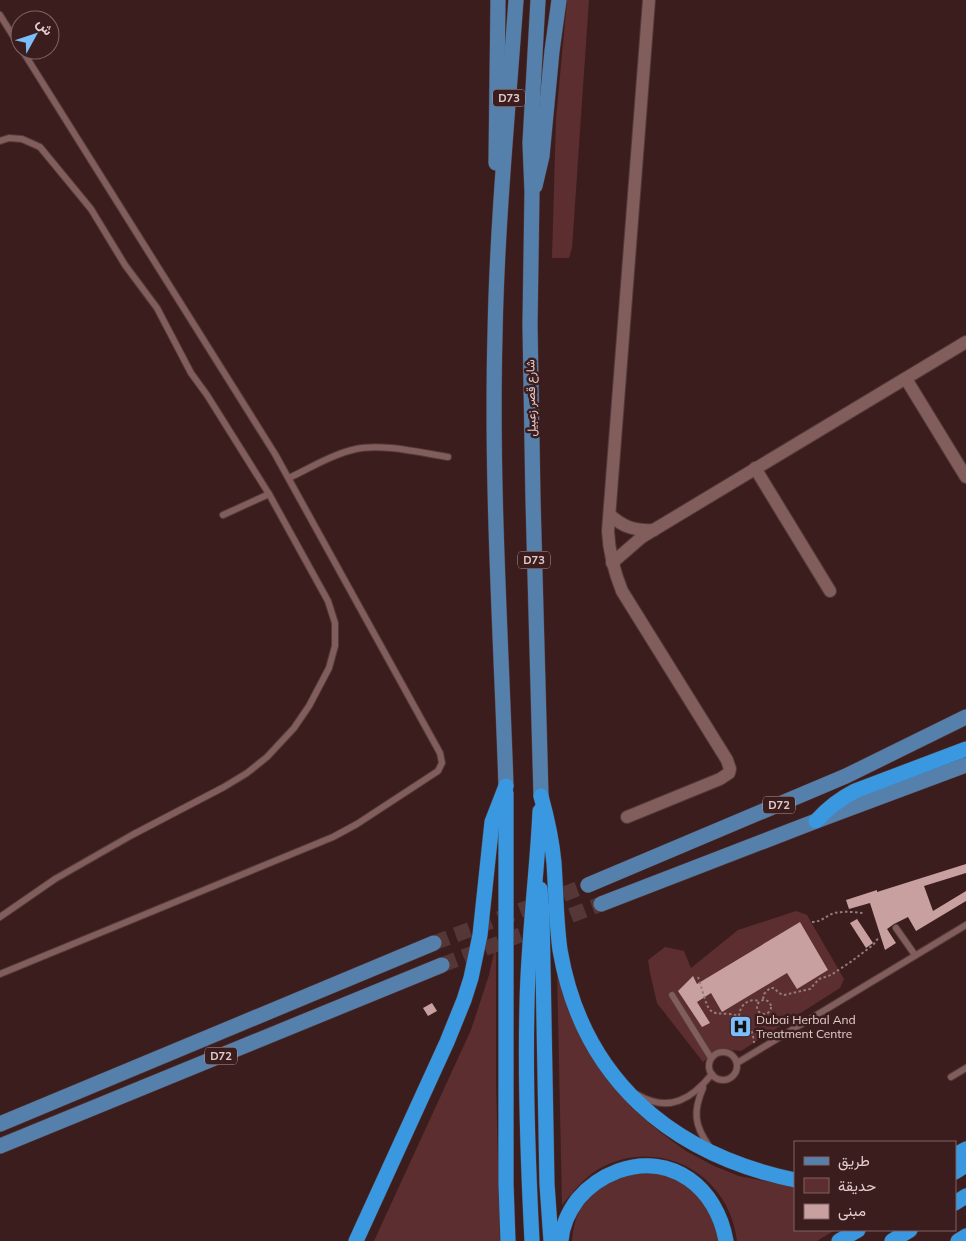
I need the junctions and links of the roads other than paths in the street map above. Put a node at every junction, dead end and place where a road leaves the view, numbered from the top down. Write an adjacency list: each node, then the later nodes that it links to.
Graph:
1 (498, 0): 11 (main road)
2 (516, 0): 11 (main road, D73)
3 (538, 0): 10 (main road, شارع قصر زعبيل / D73)
4 (559, 0): 10 (main road)
5 (649, 0): 20 (street)
6 (0, 15): 7 (lane)
7 (10, 31)
8 (28, 60): 17 (lane)
9 (0, 141): 18 (lane)
10 (532, 192): 28 (main road, شارع قصر زعبيل / D73)
11 (502, 195): 27 (main road, D73)
12 (966, 342): 13 (street)
13 (906, 379): 15 (street); 16 (street)
14 (448, 457): 17 (lane)
15 (755, 468): 21 (street); 23 (street)
16 (966, 477)
17 (289, 478): 40 (lane)
18 (269, 494): 19 (lane); 34 (lane)
19 (223, 515)
20 (610, 515): 21 (street); 22 (street)
21 (654, 530): 22 (street)
22 (612, 563): 29 (street)
23 (830, 591)
24 (966, 717): 32 (main road, D72)
25 (966, 749): 30 (highway)
26 (966, 765): 30 (main road, D72)
27 (506, 786): 56 (highway); 57 (highway)
28 (541, 796): 31 (highway); 47 (highway)
29 (627, 818)
30 (816, 821): 33 (main road, D72)
31 (537, 871): 58 (highway); 59 (highway)
32 (588, 885)
33 (600, 904)
34 (0, 917)
35 (966, 924): 38 (lane)
36 (896, 928): 38 (lane)
37 (434, 943): 49 (main road, D72)
38 (915, 955): 43 (lane)
39 (442, 966): 50 (main road, D72)
40 (0, 974)
41 (672, 995): 42 (lane)
42 (712, 1058): 43 (lane); 45 (lane)
43 (737, 1063): 45 (lane)
44 (966, 1068): 46 (lane)
45 (712, 1074): 48 (lane)
46 (951, 1077)
47 (617, 1079): 48 (lane); 51 (highway)
48 (704, 1084): 51 (lane)
49 (0, 1124)
50 (0, 1146)
51 (722, 1159): 52 (highway)
52 (794, 1180)
53 (856, 1231): 62 (highway)
54 (908, 1231): 63 (highway)
55 (966, 1236): 64 (highway)
56 (356, 1241)
57 (508, 1241)
58 (532, 1241)
59 (551, 1241)
60 (561, 1241): 61 (highway)
61 (726, 1241)
62 (839, 1241)
63 (892, 1241)
64 (958, 1241)

